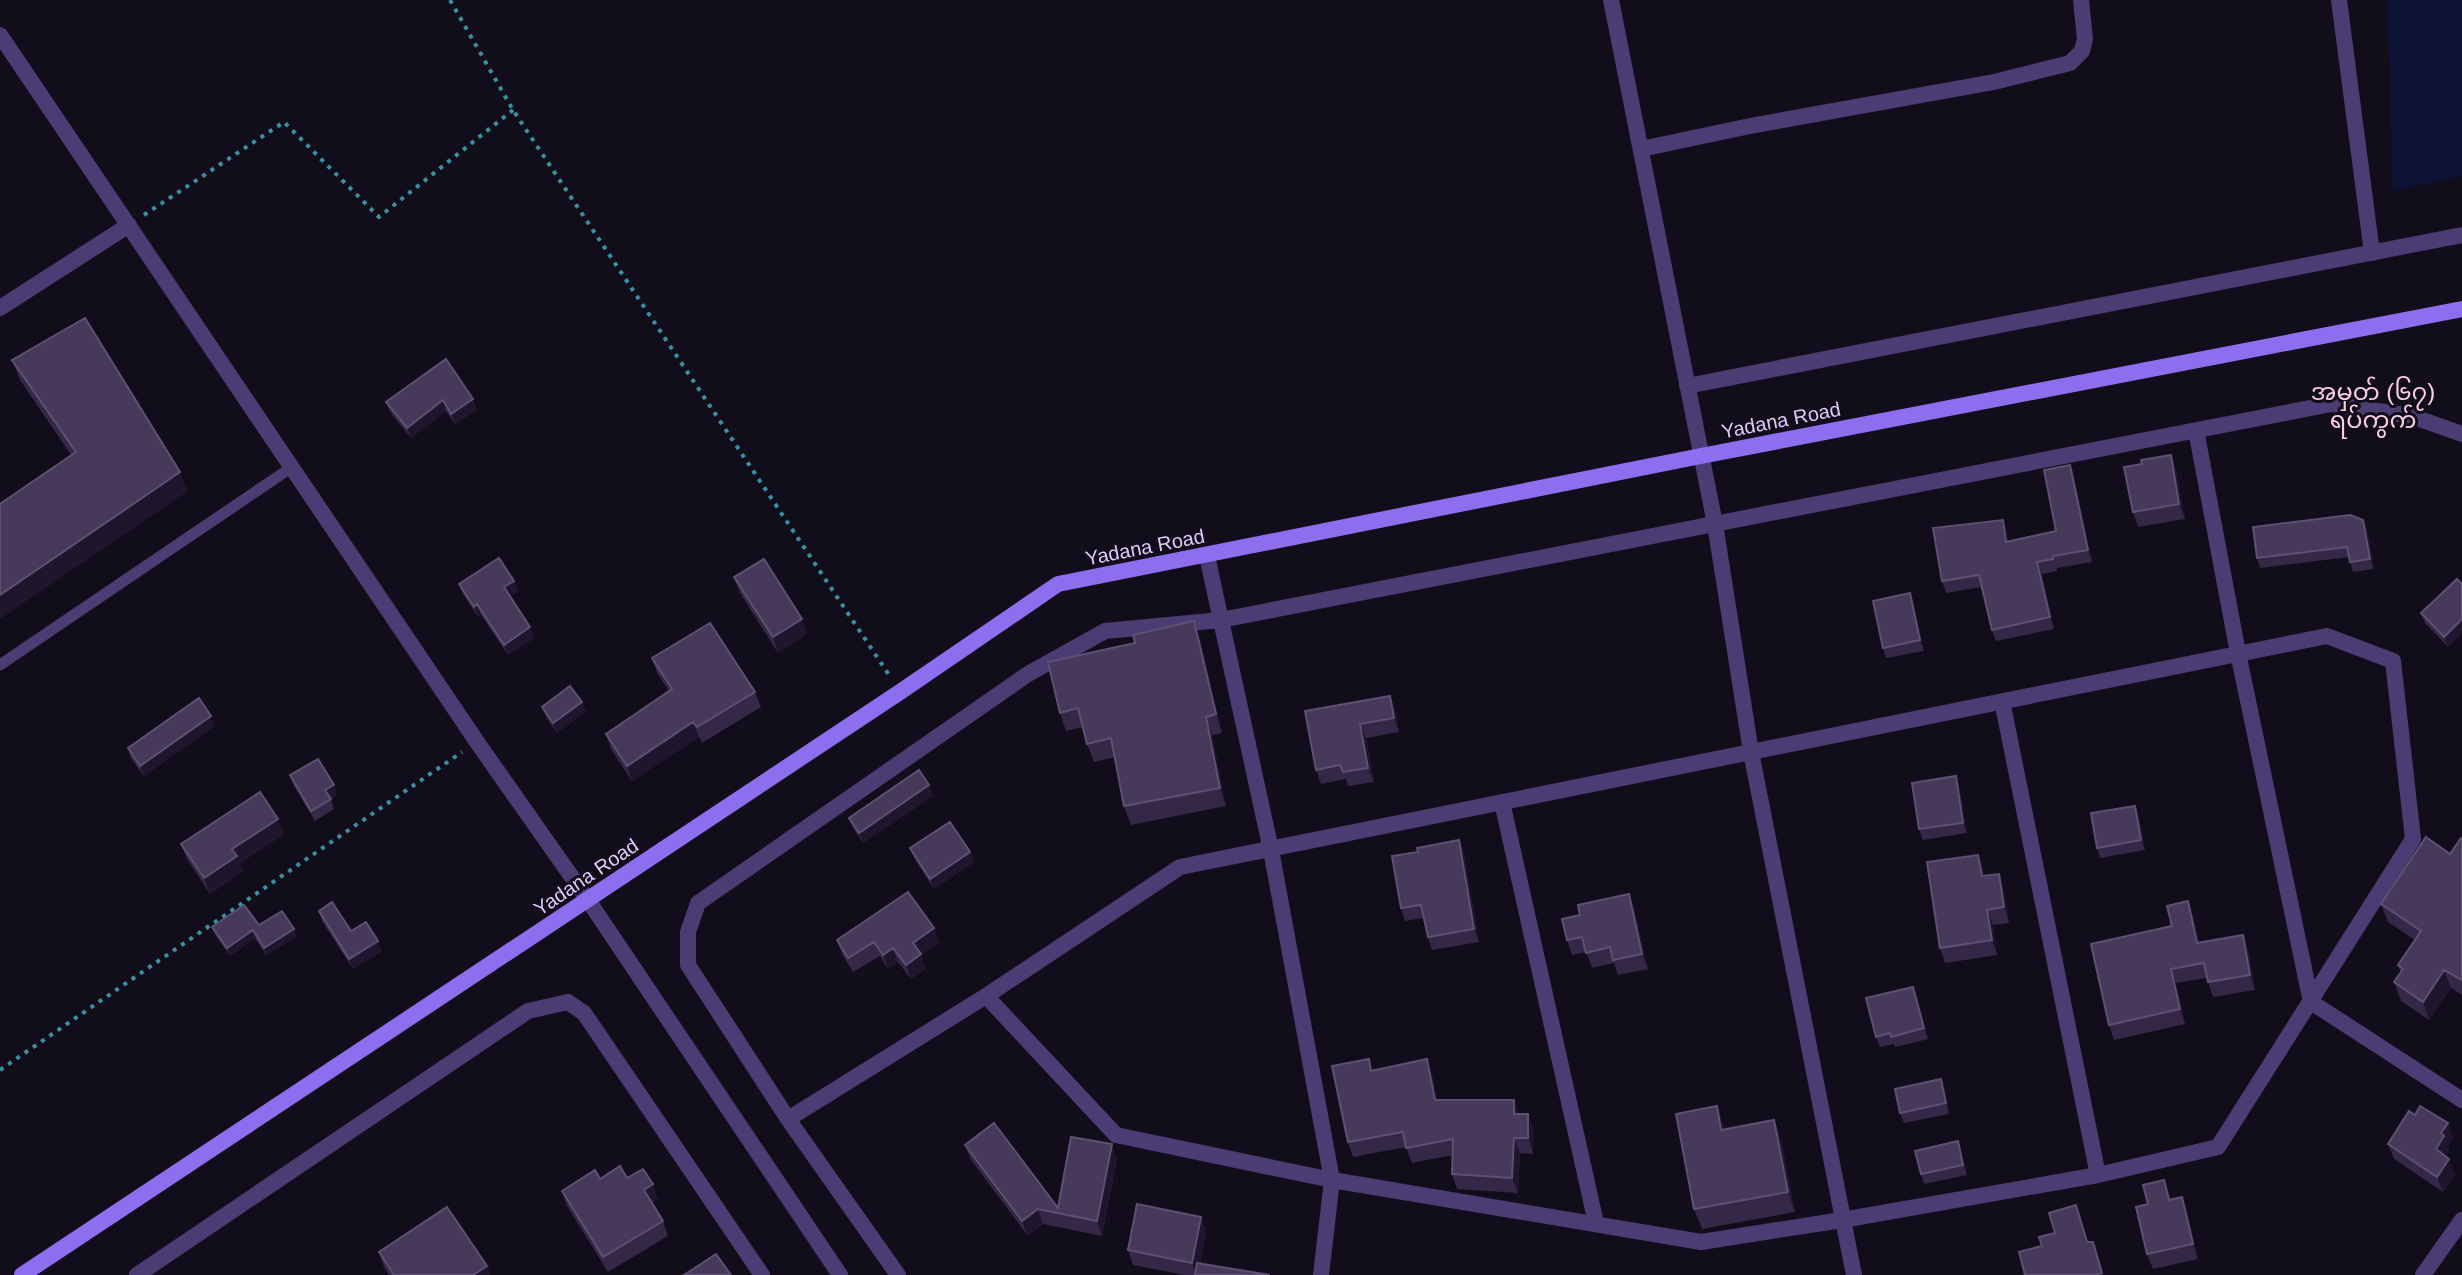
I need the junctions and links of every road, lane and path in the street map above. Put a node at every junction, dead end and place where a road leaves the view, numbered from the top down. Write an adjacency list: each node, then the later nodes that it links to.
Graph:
1 (450, 0): 6 (path)
2 (1611, 0): 7 (street)
3 (2081, 0): 7 (street)
4 (2339, 0): 10 (street)
5 (0, 35): 8 (street)
6 (513, 110): 8 (path); 23 (path)
7 (1641, 149): 13 (street)
8 (129, 225): 11 (street); 17 (street)
9 (2462, 235): 10 (street)
10 (2372, 253): 13 (street)
11 (0, 308)
12 (2462, 309): 16 (main road, Yadana Road)
13 (1687, 386): 16 (street)
14 (2196, 430): 15 (street); 18 (street); 21 (street)
15 (2462, 434)
16 (1701, 456): 18 (street); 19 (main road, Yadana Road)
17 (292, 467): 22 (lane); 25 (street)
18 (1715, 524): 20 (street); 26 (street)
19 (1207, 556): 20 (street); 23 (main road, Yadana Road)
20 (1221, 620): 28 (street); 34 (street)
21 (2238, 653): 24 (street); 31 (street); 31 (street)
22 (0, 665)
23 (900, 692): 29 (main road, Yadana Road)
24 (2002, 701): 26 (street); 35 (street)
25 (477, 742): 29 (street); 32 (path)
26 (1751, 752): 27 (street); 37 (street)
27 (1502, 802): 28 (street); 39 (street)
28 (1271, 850): 30 (street); 36 (street)
29 (588, 900): 40 (main road, Yadana Road); 43 (street)
30 (986, 996): 34 (street); 36 (street)
31 (2311, 1002): 33 (street); 35 (street)
32 (0, 1070)
33 (2462, 1100)
34 (788, 1119): 44 (street)
35 (2098, 1175): 37 (street)
36 (1332, 1180): 39 (street); 45 (street)
37 (1842, 1220): 39 (street); 46 (street)
38 (2462, 1220): 47 (street)
39 (1596, 1223)
40 (22, 1275)
41 (137, 1275): 42 (street)
42 (762, 1275)
43 (840, 1275)
44 (898, 1275)
45 (1321, 1275)
46 (1854, 1275)
47 (2423, 1275)

